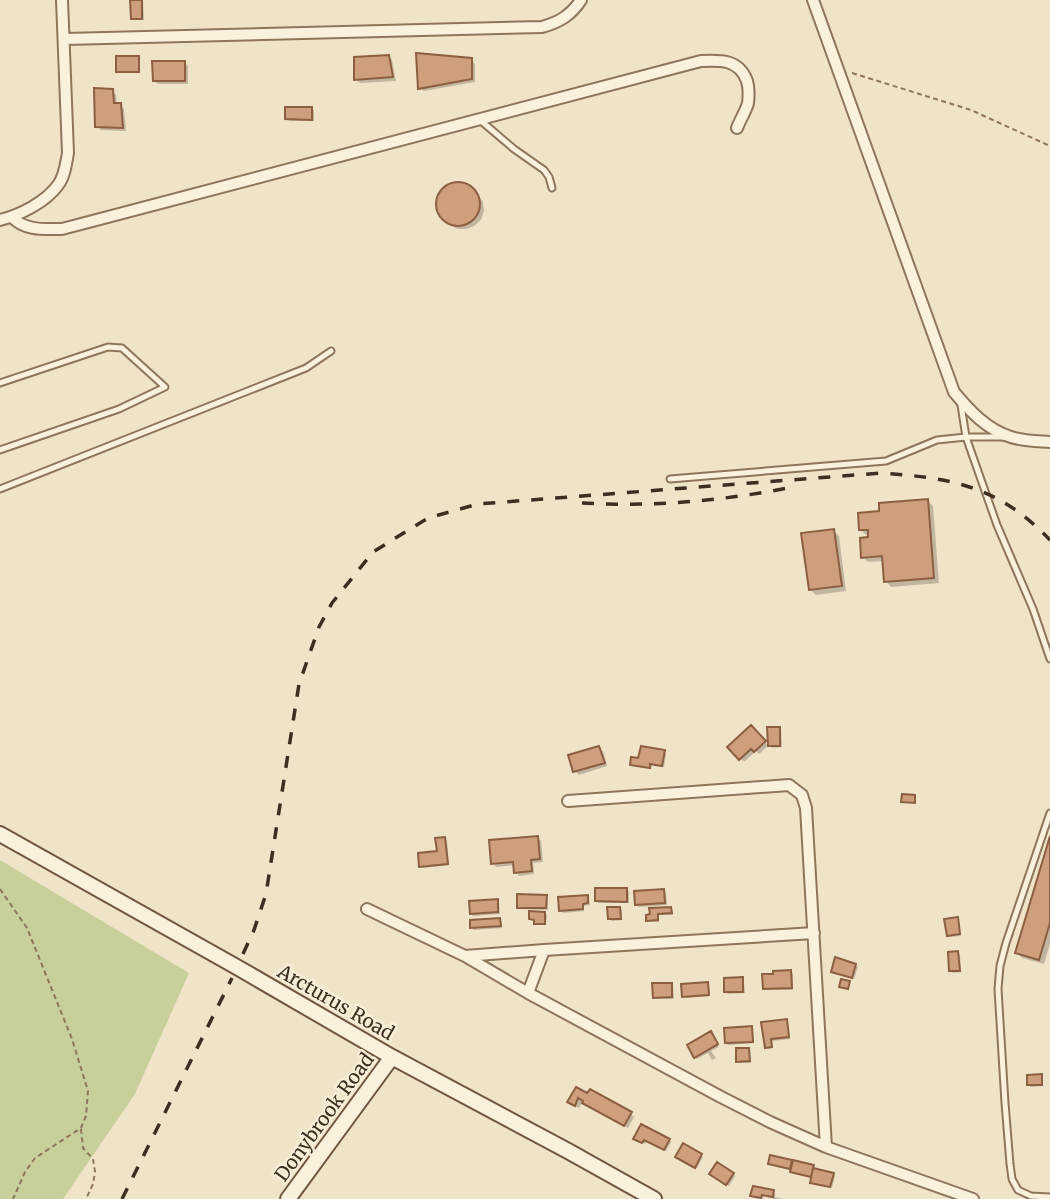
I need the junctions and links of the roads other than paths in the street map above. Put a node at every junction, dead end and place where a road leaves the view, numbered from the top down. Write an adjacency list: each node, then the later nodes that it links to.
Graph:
1 (62, 0): 4 (street)
2 (581, 0): 4 (street)
3 (813, 0): 11 (street)
4 (65, 39): 8 (street)
5 (480, 120): 6 (street); 7 (lane); 8 (street)
6 (737, 128)
7 (552, 188)
8 (6, 218)
9 (331, 351): 17 (lane)
10 (0, 383): 15 (lane)
11 (961, 400): 12 (lane); 13 (street)
12 (966, 437): 13 (lane); 16 (lane); 18 (lane)
13 (1011, 438): 14 (street)
14 (1050, 442)
15 (0, 450)
16 (670, 479)
17 (0, 489)
18 (1050, 659)
19 (568, 800): 23 (street)
20 (1050, 813): 29 (lane)
21 (0, 834): 27 (main road, Arcturus Road)
22 (367, 909): 25 (street)
23 (814, 933): 24 (street); 28 (street)
24 (544, 950): 25 (street); 26 (street)
25 (465, 956): 26 (street)
26 (528, 993): 28 (street)
27 (392, 1057): 30 (main road, Donybrook Road); 31 (main road, Arcturus Road)
28 (826, 1147): 32 (street)
29 (1050, 1197)
30 (288, 1199)
31 (654, 1199)
32 (973, 1199)

